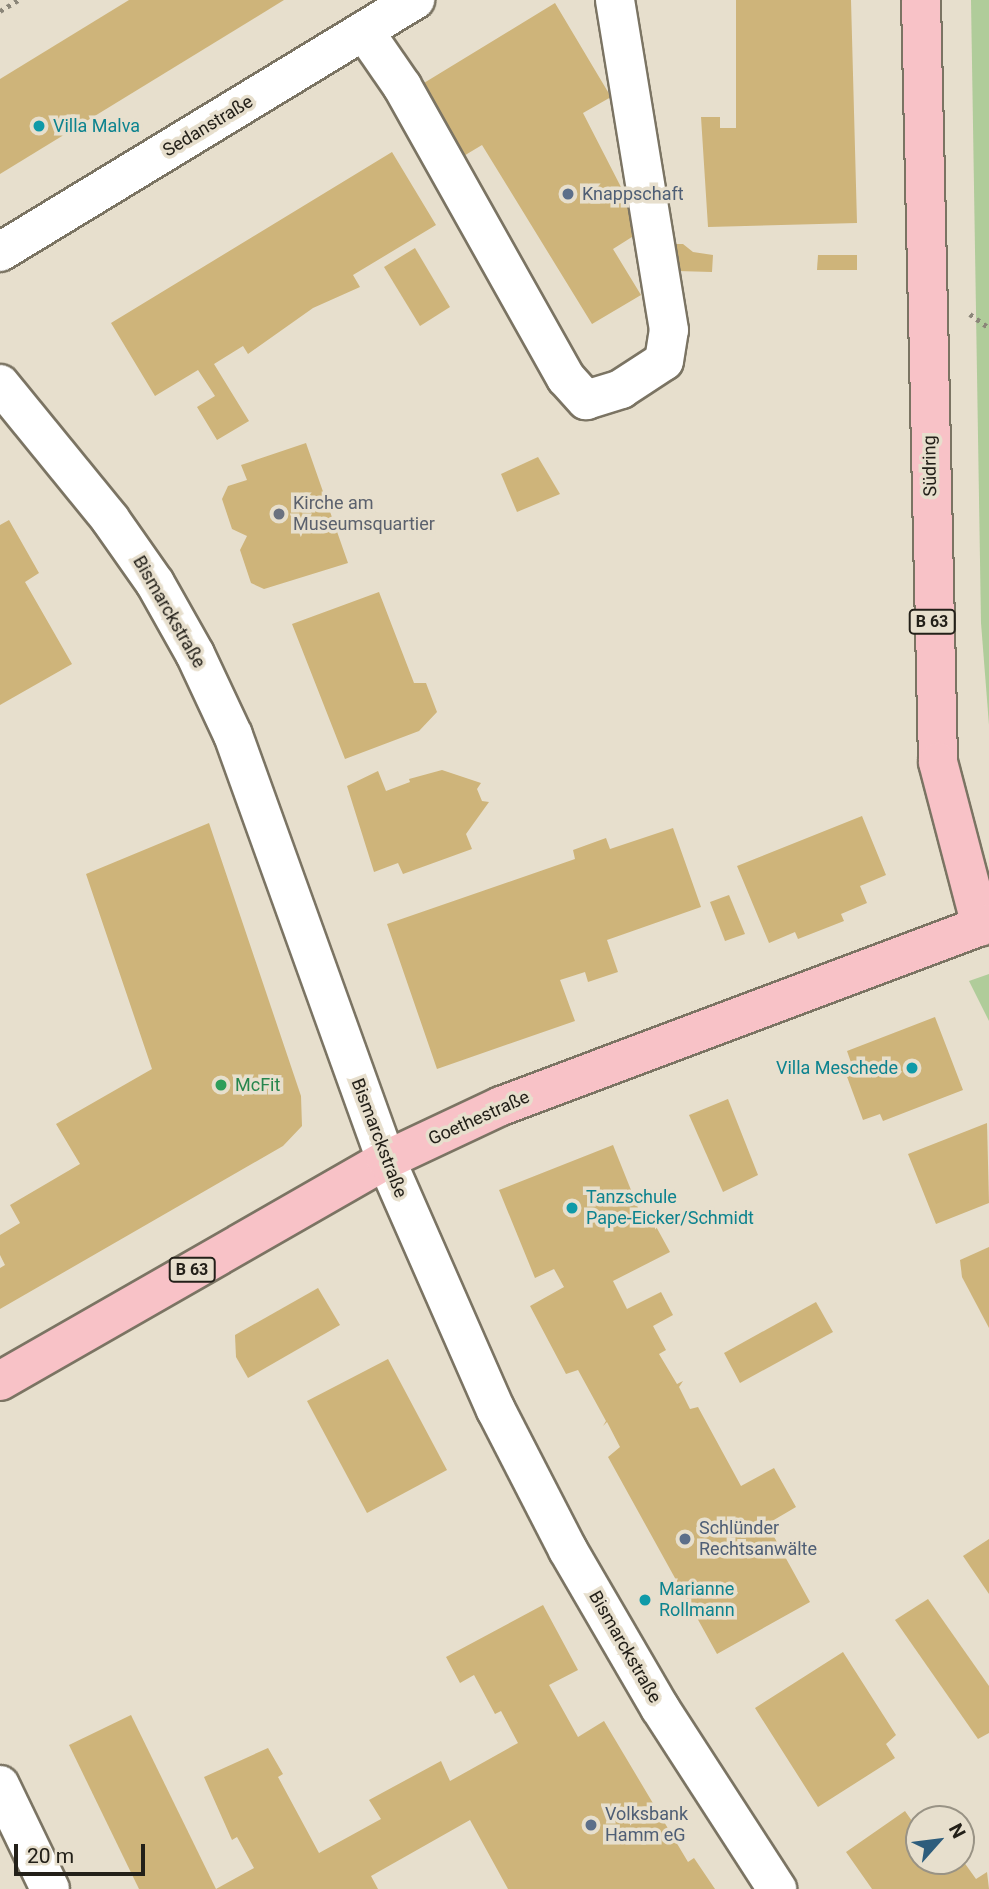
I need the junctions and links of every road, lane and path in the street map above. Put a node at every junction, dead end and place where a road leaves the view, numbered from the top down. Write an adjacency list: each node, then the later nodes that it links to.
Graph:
1 (18, 0): 5 (path)
2 (415, 0): 6 (street, Sedanstraße)
3 (615, 0): 6 (street)
4 (920, 0): 11 (main road, Südring / B 63)
5 (0, 11)
6 (364, 31): 7 (street, Sedanstraße)
7 (0, 252)
8 (965, 310): 9 (path)
9 (989, 328)
10 (0, 383): 12 (street, Bismarckstraße)
11 (985, 925): 12 (main road, Goethestraße / B 63)
12 (386, 1160): 13 (main road, Goethestraße / B 63); 16 (street, Bismarckstraße)
13 (0, 1381)
14 (0, 1785): 15 (street)
15 (50, 1889)
16 (777, 1889)

